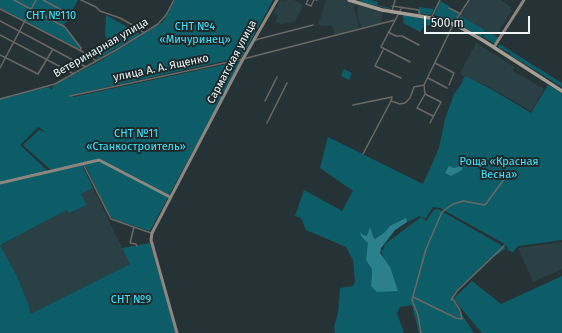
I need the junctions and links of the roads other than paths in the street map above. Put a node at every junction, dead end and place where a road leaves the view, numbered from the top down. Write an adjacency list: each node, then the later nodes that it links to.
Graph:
1 (14, 0): 19 (street)
2 (36, 0): 19 (street)
3 (43, 0): 23 (street)
4 (81, 0): 32 (street)
5 (174, 0): 32 (street, Ветеринарная улица)
6 (277, 0): 34 (main road, Сарматская улица)
7 (308, 0): 8 (street)
8 (316, 0)
9 (349, 0): 14 (main road)
10 (395, 0): 17 (street)
11 (440, 0): 24 (street)
12 (469, 0): 21 (street)
13 (524, 0): 37 (main road)
14 (356, 1): 17 (main road); 20 (main road)
15 (402, 7): 17 (street); 20 (street); 22 (street)
16 (0, 8): 27 (street)
17 (392, 8): 20 (main road)
18 (449, 8): 21 (street)
19 (31, 9): 27 (street); 40 (street)
20 (400, 13): 22 (main road); 25 (street); 28 (main road)
21 (461, 14): 28 (street)
22 (420, 15): 24 (main road)
23 (73, 16)
24 (432, 16): 28 (main road)
25 (395, 20): 31 (street); 43 (street, улица А. А. Ященко)
26 (0, 21): 30 (street)
27 (25, 22): 30 (street); 40 (street)
28 (454, 24): 37 (main road); 47 (street)
29 (313, 25): 34 (street)
30 (19, 31): 35 (street); 38 (street)
31 (388, 32): 36 (street); 39 (street)
32 (144, 33): 45 (street, Ветеринарная улица)
33 (0, 35): 35 (street)
34 (254, 40): 43 (main road, Сарматская улица)
35 (14, 42): 42 (street); 44 (street)
36 (419, 45)
37 (494, 47): 58 (main road)
38 (53, 49): 44 (street); 48 (street)
39 (384, 49): 46 (street); 52 (street)
40 (80, 51): 45 (street)
41 (0, 55): 42 (street)
42 (5, 58): 44 (street); 49 (street)
43 (243, 59): 60 (street, улица А. А. Ященко); 74 (main road, Сарматская улица)
44 (46, 60): 50 (street)
45 (96, 61): 48 (street, Ветеринарная улица)
46 (410, 62)
47 (435, 64): 53 (street); 55 (street)
48 (86, 67): 50 (street, Ветеринарная улица)
49 (0, 68)
50 (74, 74): 61 (street, Ветеринарная улица)
51 (277, 77): 62 (street)
52 (401, 78)
53 (428, 78): 56 (street); 57 (street)
54 (287, 83): 66 (street)
55 (449, 84)
56 (424, 85): 59 (street); 63 (street)
57 (447, 88)
58 (562, 90)
59 (424, 94): 65 (street); 65 (street)
60 (70, 96)
61 (0, 99)
62 (265, 101)
63 (391, 101): 64 (street); 68 (street)
64 (353, 104)
65 (433, 116): 67 (street)
66 (267, 123)
67 (430, 123)
68 (363, 154)
69 (83, 164): 71 (main road); 72 (main road); 73 (street)
70 (505, 178): 77 (street)
71 (0, 183)
72 (170, 197)
73 (134, 227): 74 (street); 75 (street)
74 (152, 233): 78 (main road)
75 (137, 246)
76 (504, 246): 77 (street)
77 (413, 297): 79 (street)
78 (178, 333)
79 (421, 333)

